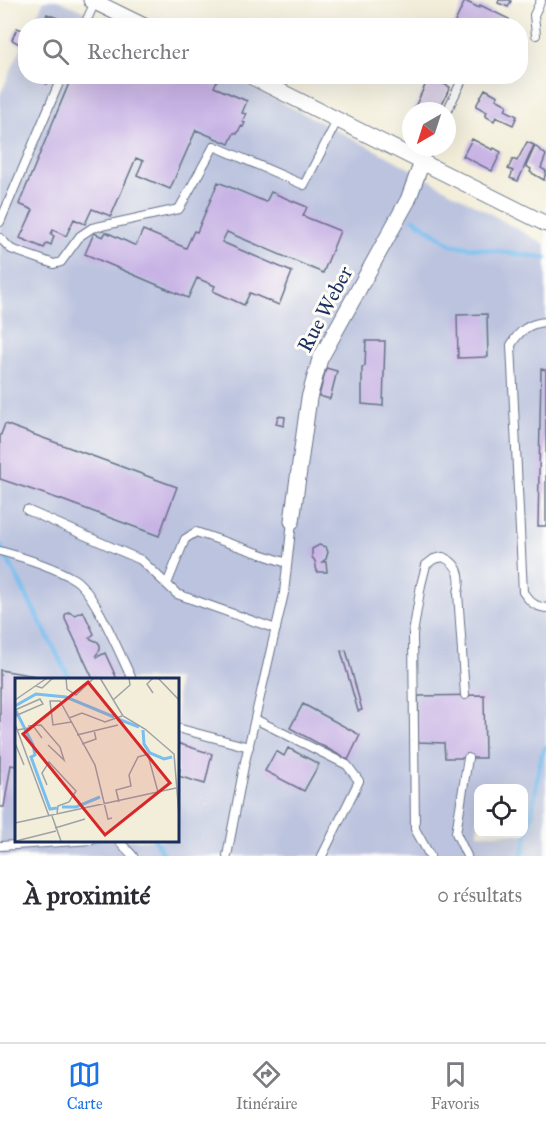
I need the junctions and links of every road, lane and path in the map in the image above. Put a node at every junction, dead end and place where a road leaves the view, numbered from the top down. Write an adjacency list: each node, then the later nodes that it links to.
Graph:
1 (541, 0): 5 (lane)
2 (93, 1): 3 (lane); 4 (street)
3 (87, 18)
4 (128, 18)
5 (536, 36)
6 (59, 84): 13 (lane)
7 (268, 84): 10 (street)
8 (460, 84): 9 (lane)
9 (451, 102)
10 (340, 115): 12 (street); 15 (lane)
11 (425, 156): 12 (lane)
12 (422, 162): 14 (street); 18 (street, Rue Weber)
13 (0, 222)
14 (546, 224)
15 (0, 238)
16 (546, 322): 22 (lane)
17 (27, 510): 21 (lane)
18 (292, 522): 20 (lane)
19 (0, 551): 24 (lane)
20 (287, 563): 21 (lane); 23 (lane)
21 (166, 585): 23 (lane)
22 (546, 608)
23 (276, 629): 26 (lane)
24 (131, 678)
25 (465, 695): 36 (lane)
26 (255, 719): 28 (lane); 35 (lane)
27 (178, 728): 28 (lane)
28 (249, 747): 34 (lane)
29 (468, 758): 37 (lane)
30 (77, 841): 32 (lane)
31 (119, 841): 33 (lane)
32 (0, 846)
33 (133, 856)
34 (227, 856)
35 (322, 856)
36 (429, 856)
37 (467, 856)

